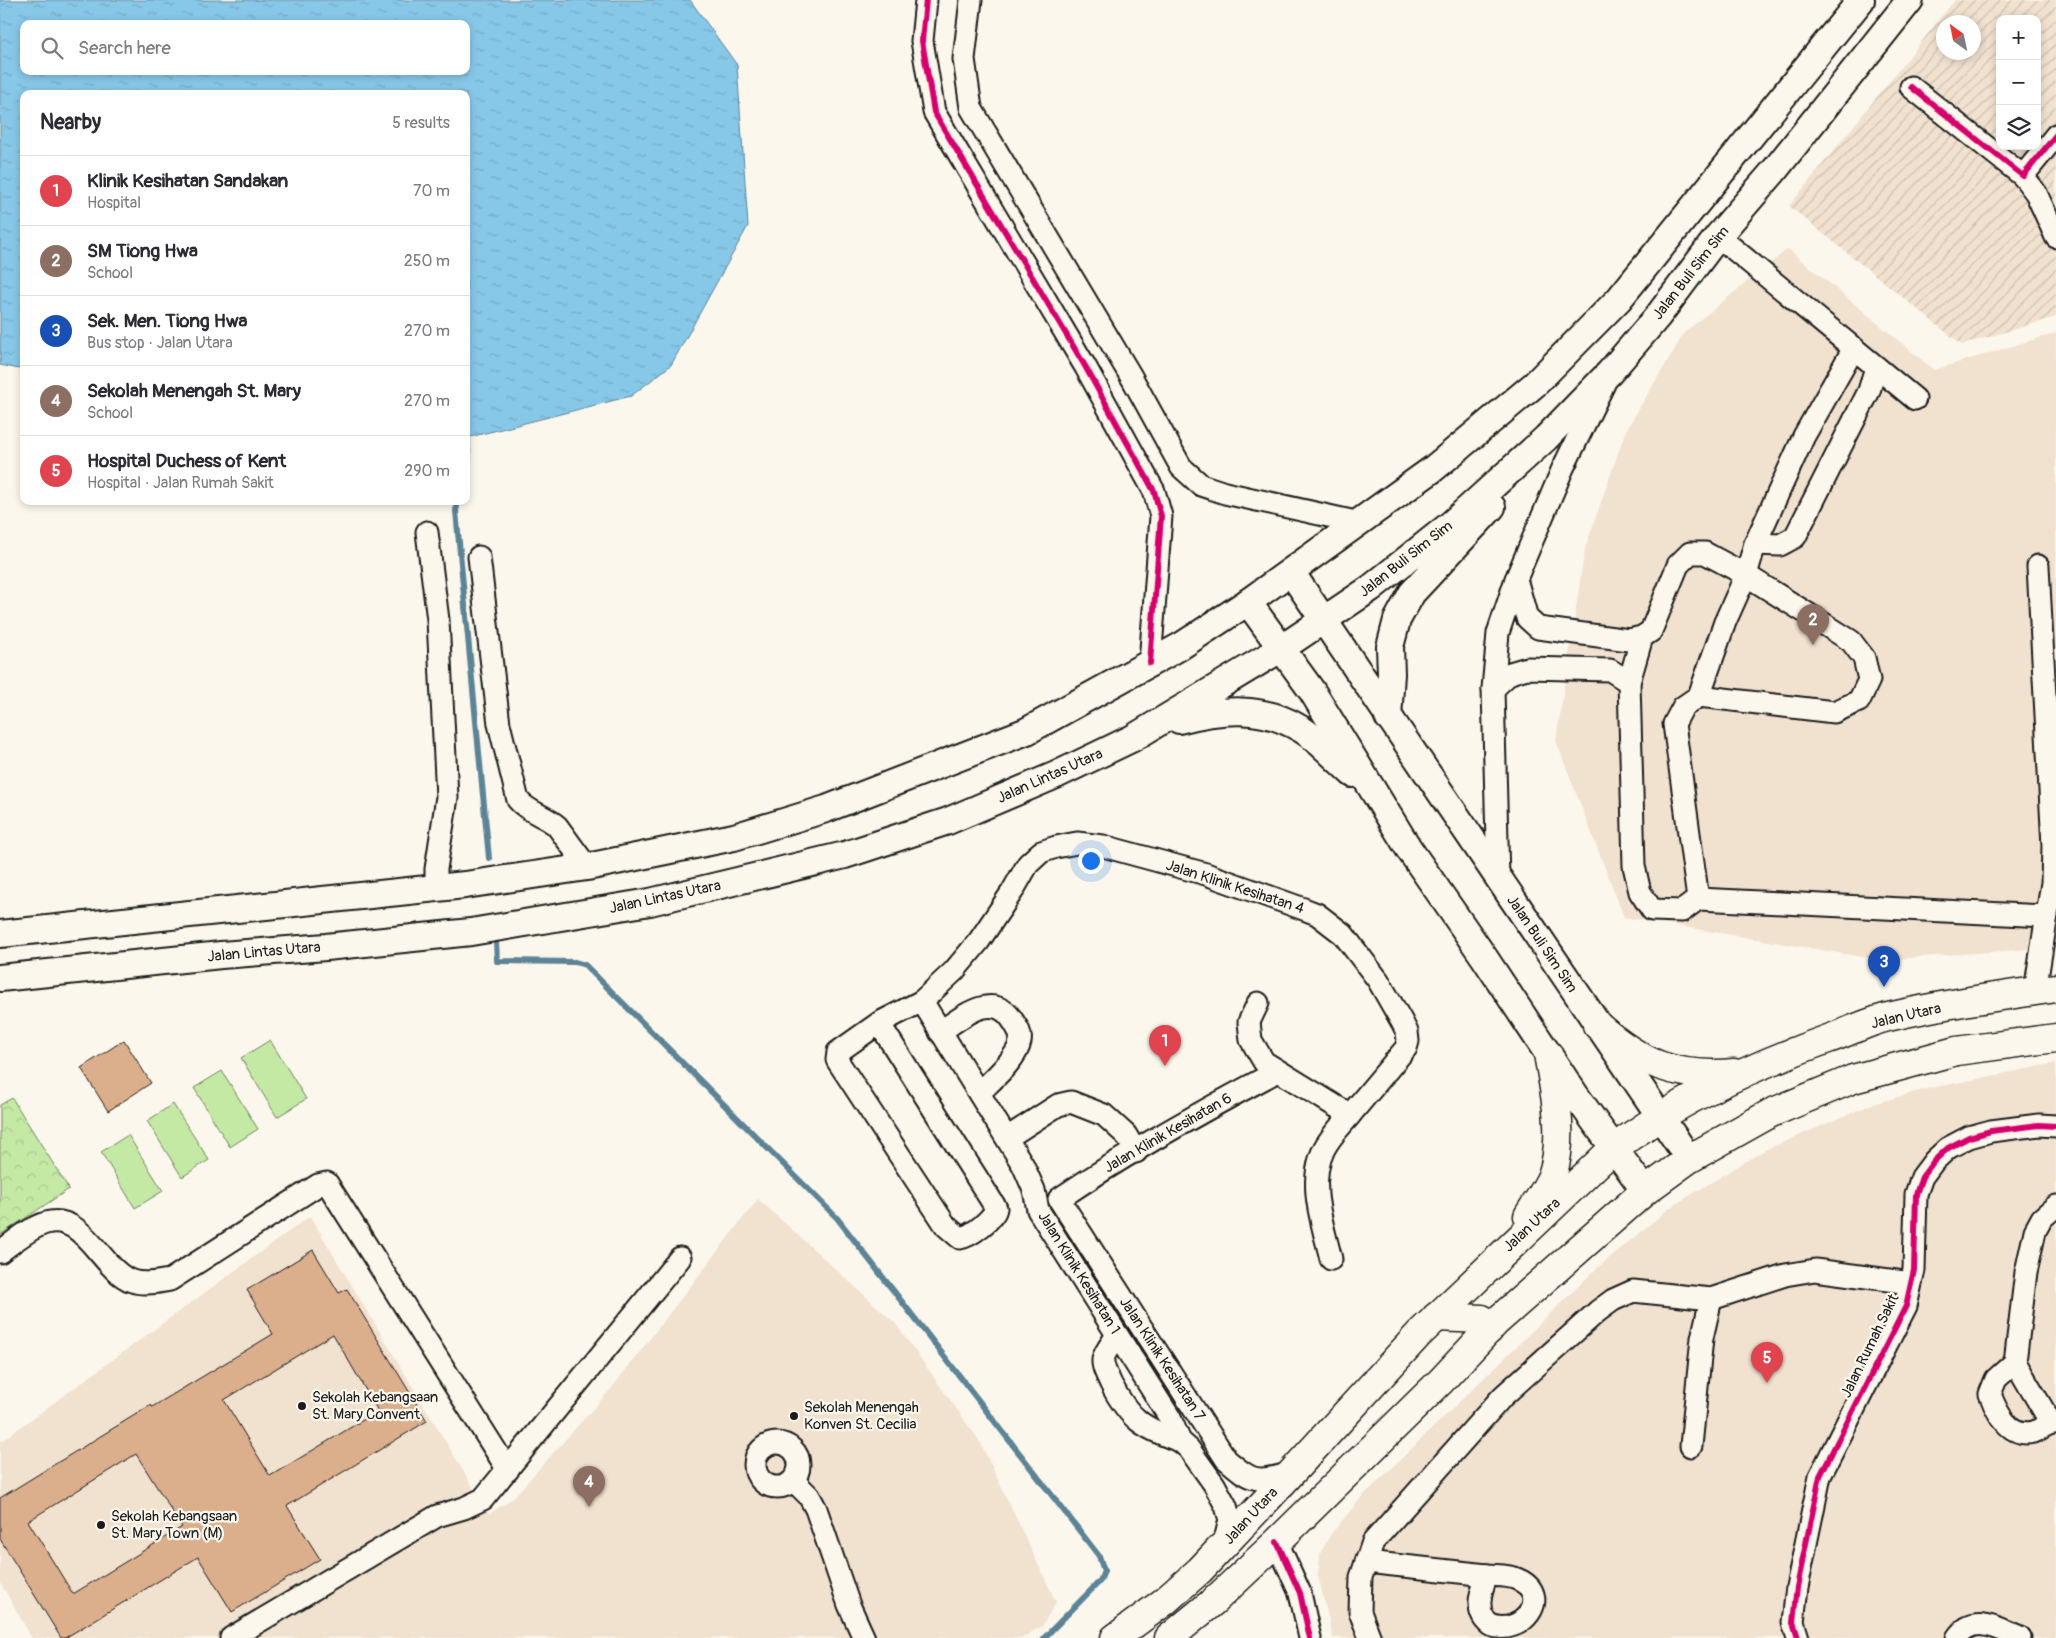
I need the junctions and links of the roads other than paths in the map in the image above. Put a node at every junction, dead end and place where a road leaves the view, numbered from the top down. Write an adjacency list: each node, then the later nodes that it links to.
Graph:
1 (926, 0): 28 (street)
2 (971, 0): 16 (street)
3 (1861, 0): 16 (main road)
4 (1910, 0): 9 (main road, Jalan Buli Sim Sim)
5 (1911, 87): 8 (street)
6 (2056, 135): 8 (street)
7 (2056, 160): 8 (street)
8 (2026, 173): 10 (street)
9 (1718, 236): 11 (street); 13 (main road, Jalan Buli Sim Sim)
10 (2056, 237)
11 (1854, 348): 12 (street); 18 (street)
12 (1876, 367): 14 (street); 18 (street)
13 (1610, 372): 15 (main road, Jalan Buli Sim Sim); 23 (street)
14 (1915, 399)
15 (1546, 438): 25 (main road, Jalan Buli Sim Sim); 32 (main road)
16 (1360, 523): 21 (main road)
17 (427, 532): 37 (street)
18 (1755, 544): 22 (street)
19 (479, 557): 35 (street)
20 (2038, 566): 39 (street)
21 (1291, 572): 24 (main road); 25 (main road)
22 (1746, 575): 26 (street); 31 (street); 31 (street)
23 (1516, 579): 26 (street); 30 (street)
24 (1248, 602): 27 (main road); 28 (main road)
25 (1323, 621): 27 (main road, Jalan Lintas Utara); 32 (main road, Jalan Buli Sim Sim)
26 (1642, 637): 29 (street)
27 (1282, 648): 33 (main road, Jalan Lintas Utara); 34 (main road)
28 (1150, 663): 35 (main road)
29 (1629, 682): 30 (street); 38 (street)
30 (1493, 689): 36 (street)
31 (1699, 696): 38 (street)
32 (1388, 717): 36 (main road, Jalan Buli Sim Sim)
33 (1133, 738): 34 (main road); 41 (main road, Jalan Lintas Utara)
34 (1374, 793): 49 (main road)
35 (587, 867): 37 (main road)
36 (1498, 878): 46 (main road, Jalan Buli Sim Sim)
37 (436, 888): 40 (main road)
38 (1698, 899): 39 (street)
39 (2046, 916): 42 (street)
40 (0, 934)
41 (0, 978)
42 (2045, 989): 51 (highway, Jalan Utara)
43 (922, 1001): 45 (street); 47 (street, Jalan Klinik Kesihatan 1); 53 (street, Jalan Klinik Kesihatan 4)
44 (1258, 1003): 50 (street)
45 (879, 1023): 45 (street)
46 (1597, 1025): 51 (highway); 54 (main road, Jalan Buli Sim Sim)
47 (940, 1032): 52 (street, Jalan Klinik Kesihatan 1); 52 (street)
48 (2056, 1038): 59 (highway)
49 (1548, 1054): 57 (main road); 63 (highway)
50 (1278, 1071): 53 (street); 58 (street, Jalan Klinik Kesihatan 6)
51 (1744, 1072): 54 (highway, Jalan Utara)
52 (979, 1093): 56 (street, Jalan Klinik Kesihatan 1)
53 (1350, 1115): 66 (street)
54 (1660, 1116): 57 (highway, Jalan Utara); 59 (main road, Jalan Buli Sim Sim)
55 (2056, 1126): 67 (street, Jalan Rumah Sakit)
56 (1007, 1138): 58 (street); 71 (street, Jalan Klinik Kesihatan 1)
57 (1613, 1149): 60 (main road); 63 (highway, Jalan Utara)
58 (1136, 1152): 61 (street, Jalan Klinik Kesihatan 6)
59 (1689, 1159): 60 (highway)
60 (1645, 1191): 70 (highway)
61 (1060, 1199): 77 (street, Jalan Klinik Kesihatan 7)
62 (2056, 1206): 72 (street)
63 (1506, 1251): 69 (highway, Jalan Utara)
64 (0, 1252): 76 (street)
65 (680, 1258): 76 (street)
66 (1331, 1259)
67 (1911, 1282): 68 (street); 89 (street, Jalan Rumah Sakit)
68 (1711, 1298): 75 (street); 81 (street)
69 (1436, 1317): 70 (highway); 77 (highway, Jalan Utara)
70 (1489, 1330): 79 (highway)
71 (1117, 1335): 74 (street, Jalan Klinik Kesihatan 1); 74 (street)
72 (2015, 1362): 73 (street); 73 (street)
73 (2053, 1423)
74 (1180, 1440): 80 (street, Jalan Klinik Kesihatan 1)
75 (1691, 1446)
76 (508, 1470): 83 (street)
77 (1291, 1473): 80 (highway, Jalan Utara)
78 (794, 1480): 84 (street)
79 (1277, 1542): 86 (highway); 87 (street)
80 (1224, 1544): 85 (highway, Jalan Utara)
81 (1366, 1562): 82 (street); 88 (street)
82 (1487, 1575)
83 (231, 1638)
84 (864, 1638)
85 (1115, 1638)
86 (1169, 1638)
87 (1310, 1638)
88 (1370, 1638)
89 (1798, 1638)
90 (1958, 1638): 91 (street)
91 (2020, 1638)

